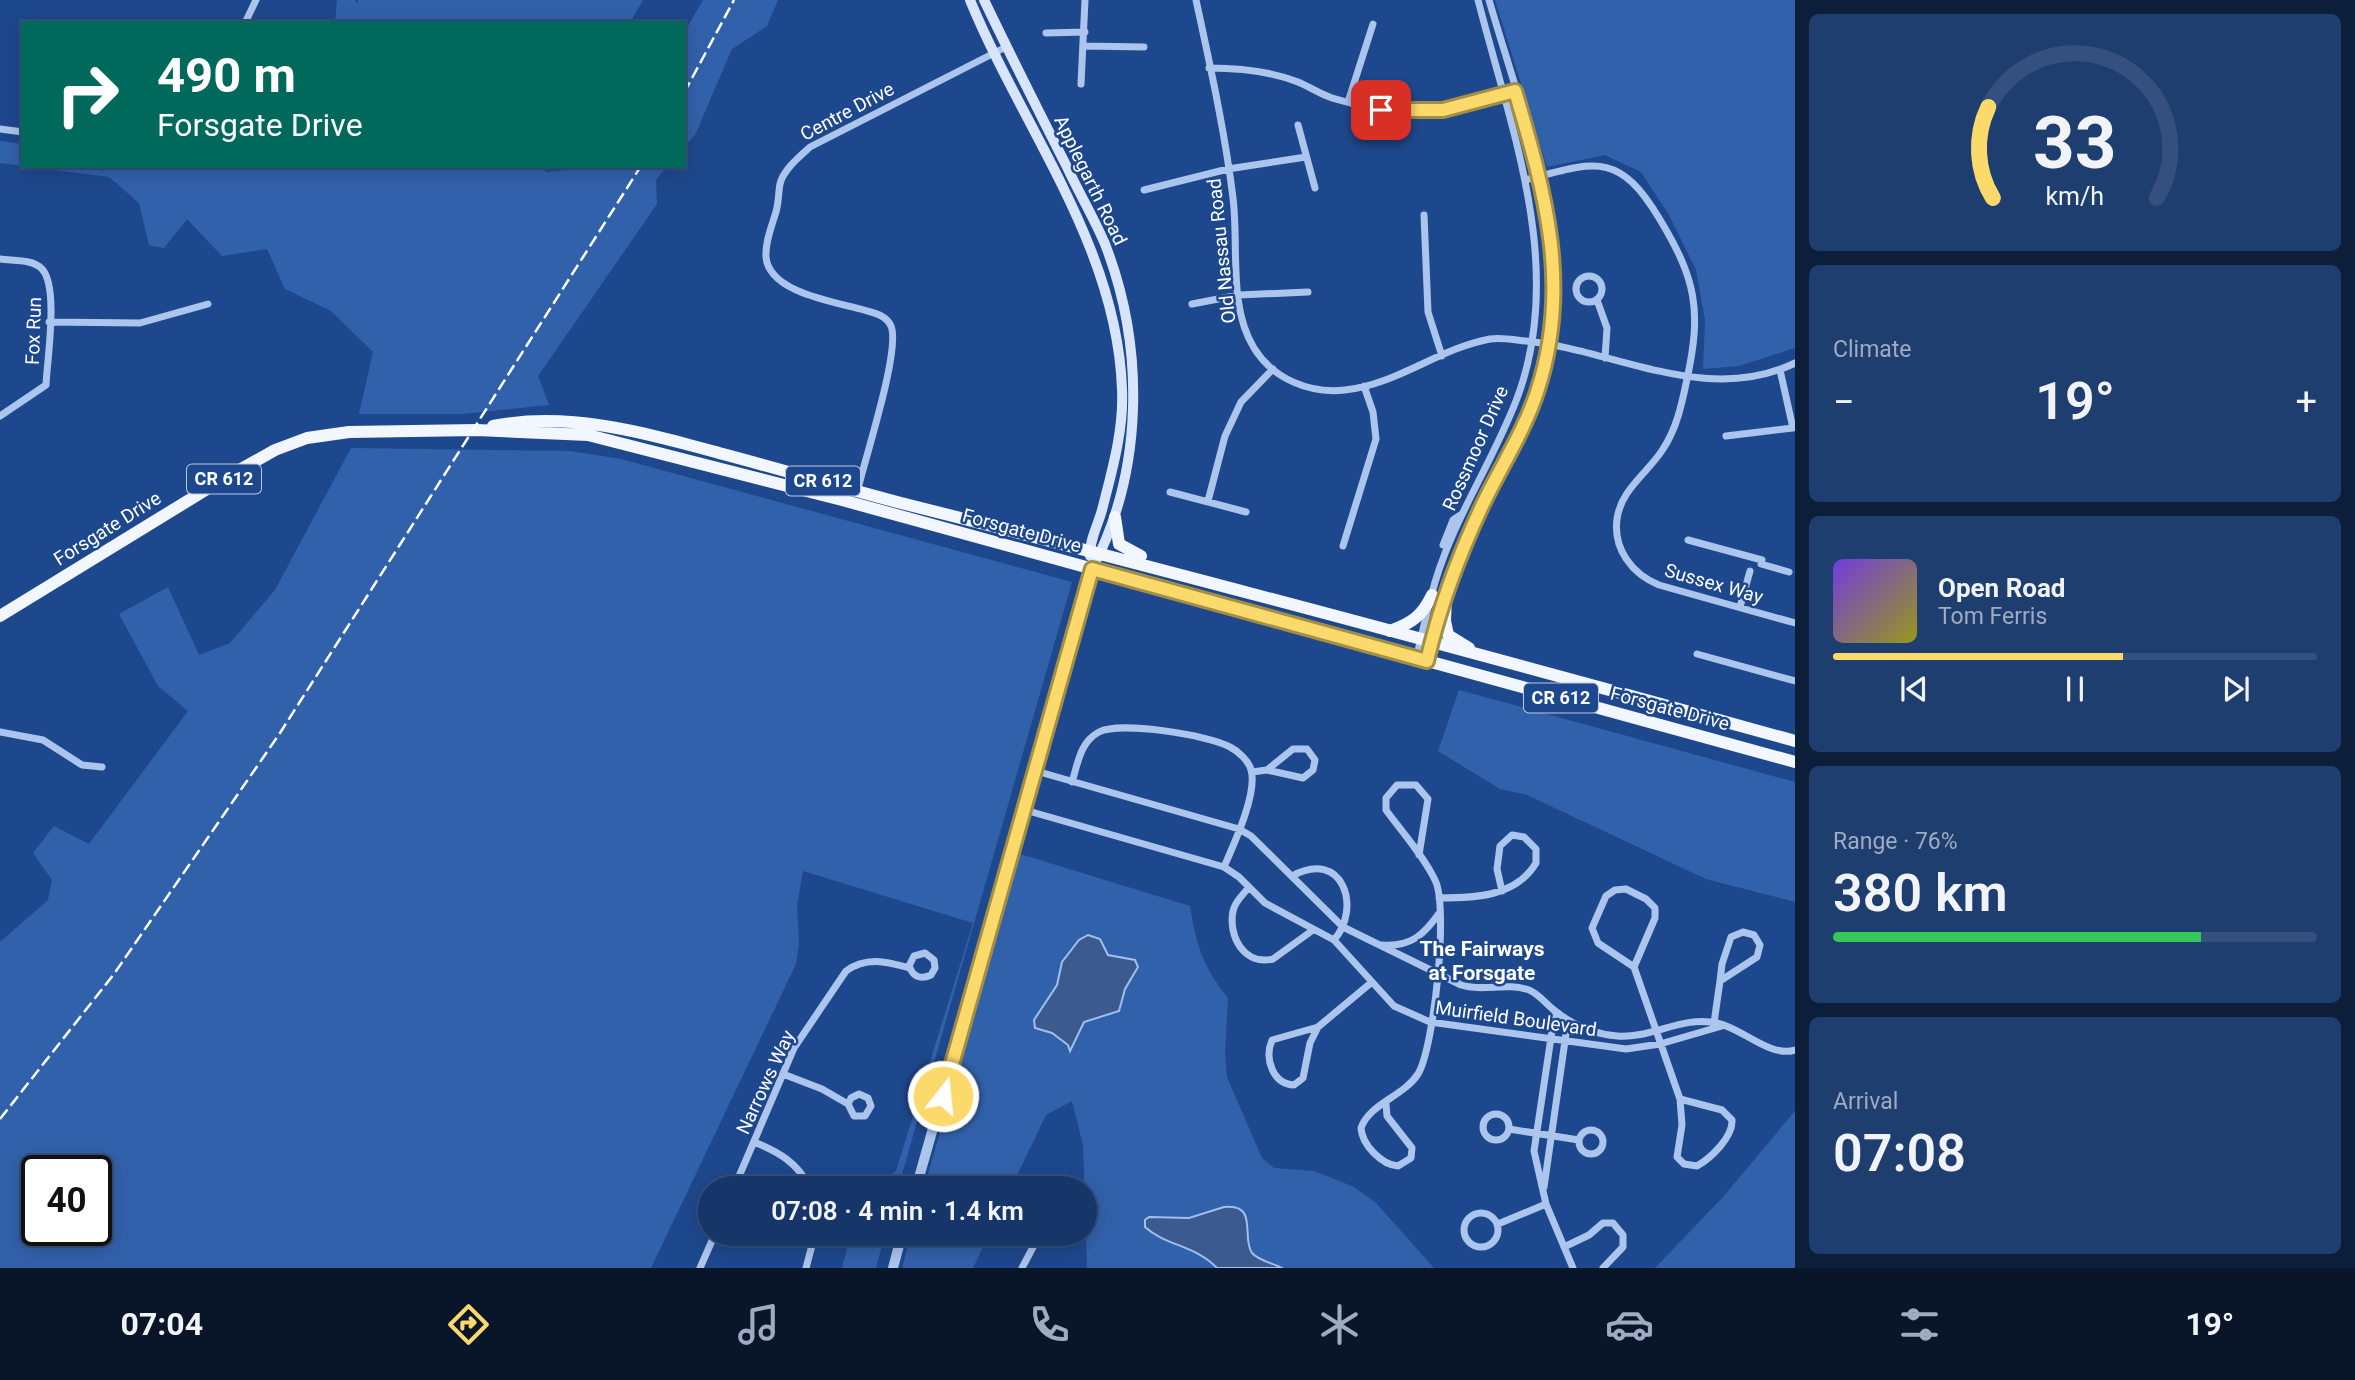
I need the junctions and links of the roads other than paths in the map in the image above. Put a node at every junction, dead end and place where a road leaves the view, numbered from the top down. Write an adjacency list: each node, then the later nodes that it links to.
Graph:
1 (256, 0): 8 (street)
2 (970, 0): 15 (main road, Applegarth Road)
3 (984, 0): 13 (main road, Applegarth Road)
4 (1085, 0): 10 (street)
5 (1196, 0): 16 (street, Old Nassau Road)
6 (1478, 0): 19 (street, Rossmoor Drive)
7 (1489, 0): 18 (street, Rossmoor Drive)
8 (246, 21)
9 (1373, 24): 20 (street)
10 (1085, 32): 11 (street); 12 (street)
11 (1046, 33)
12 (1085, 46): 14 (street); 17 (street)
13 (1006, 47): 15 (street, Centre Drive); 56 (main road, Applegarth Road)
14 (1144, 47)
15 (992, 53): 53 (street, Centre Drive); 61 (main road, Applegarth Road)
16 (1209, 68): 20 (street); 25 (street, Old Nassau Road)
17 (1081, 84)
18 (1515, 91): 19 (street); 26 (street, Rossmoor Drive)
19 (1502, 94): 20 (street); 27 (street, Rossmoor Drive)
20 (1348, 102)
21 (1298, 125): 24 (street)
22 (0, 129): 23 (street)
23 (21, 132)
24 (1306, 157): 25 (street); 28 (street)
25 (1228, 169): 29 (street); 33 (street, Old Nassau Road)
26 (1540, 176): 27 (street, Sussex Way); 39 (street, Rossmoor Drive); 45 (street, Sussex Way)
27 (1525, 180): 38 (street, Rossmoor Drive)
28 (1314, 188)
29 (1144, 190)
30 (1424, 215): 40 (street)
31 (0, 259): 37 (street, Fox Run)
32 (1308, 292): 33 (street)
33 (1239, 295): 36 (street); 43 (street, Old Nassau Road)
34 (1597, 300): 41 (street)
35 (208, 304): 37 (street)
36 (1192, 304)
37 (49, 322): 49 (street, Fox Run)
38 (1531, 342): 39 (street, Old Nassau Road); 40 (street, Old Nassau Road); 47 (street, Rossmoor Drive)
39 (1549, 345): 41 (street, Old Nassau Road); 48 (street, Rossmoor Drive)
40 (1442, 356): 46 (street, Old Nassau Road)
41 (1605, 358): 45 (street, Old Nassau Road)
42 (1795, 363): 44 (street, Old Nassau Road)
43 (1273, 369): 46 (street, Old Nassau Road); 54 (street)
44 (1780, 370): 45 (street, Old Nassau Road); 50 (street)
45 (1688, 377): 68 (street, Sussex Way)
46 (1364, 386): 60 (street)
47 (1516, 400): 48 (street); 57 (street, Rossmoor Drive)
48 (1532, 405): 58 (street, Rossmoor Drive)
49 (0, 416)
50 (1793, 419): 51 (street)
51 (1726, 436)
52 (1170, 492): 54 (street)
53 (856, 497): 61 (main road, Forsgate Drive / CR 612); 62 (main road, Forsgate Drive / CR 612); 69 (main road, Forsgate Drive / CR 612)
54 (1208, 501): 55 (street)
55 (1246, 512)
56 (1115, 517): 61 (main road, Applegarth Road); 65 (main road)
57 (1461, 517): 58 (street); 66 (street, Rossmoor Drive)
58 (1474, 525): 67 (street, Rossmoor Drive)
59 (1688, 540): 64 (street)
60 (1343, 546)
61 (1095, 552): 62 (main road, Applegarth Road); 65 (main road, Forsgate Drive / CR 612)
62 (1092, 569): 75 (main road, Forsgate Drive / CR 612); 82 (street)
63 (1751, 570): 68 (street)
64 (1788, 572)
65 (1194, 576): 71 (main road, Forsgate Drive / CR 612)
66 (1432, 595): 71 (main road); 72 (street, Rossmoor Drive)
67 (1446, 597): 72 (street, Rossmoor Drive); 74 (main road)
68 (1740, 607): 70 (street, Sussex Way)
69 (0, 616)
70 (1795, 622)
71 (1390, 631): 72 (main road, Forsgate Drive / CR 612)
72 (1426, 641): 74 (main road, Forsgate Drive / CR 612); 75 (street, Rossmoor Drive)
73 (1697, 654): 76 (street)
74 (1492, 659): 78 (main road, Forsgate Drive / CR 612)
75 (1421, 660): 79 (main road, Forsgate Drive / CR 612)
76 (1795, 681)
77 (0, 732): 80 (street)
78 (1795, 741)
79 (1795, 762)
80 (102, 767)
81 (1268, 770): 81 (street); 83 (street)
82 (1036, 771): 84 (street, Muirfield Boulevard); 85 (street)
83 (1252, 772): 84 (street); 86 (street)
84 (1072, 782): 86 (street, Muirfield Boulevard)
85 (1024, 810): 88 (street, Muirfield Boulevard); 123 (street)
86 (1239, 829): 88 (street); 89 (street, Muirfield Boulevard)
87 (1419, 855): 87 (street); 92 (street)
88 (1224, 867): 90 (street, Muirfield Boulevard)
89 (1292, 876): 94 (street, Muirfield Boulevard); 94 (street)
90 (1249, 887): 95 (street, Muirfield Boulevard); 95 (street)
91 (1502, 891): 91 (street); 92 (street)
92 (1439, 898): 93 (street)
93 (1441, 912): 97 (street); 100 (street)
94 (1343, 927): 96 (street); 97 (street, Muirfield Boulevard)
95 (1313, 930): 96 (street, Muirfield Boulevard)
96 (1334, 940): 102 (street, Muirfield Boulevard)
97 (1378, 945): 100 (street, Muirfield Boulevard)
98 (910, 964): 113 (street, Narrows Way)
99 (1634, 967): 99 (street); 108 (street)
100 (1437, 973): 103 (street, Muirfield Boulevard); 105 (street)
101 (1720, 981): 101 (street); 106 (street)
102 (1372, 982): 105 (street, Muirfield Boulevard); 107 (street)
103 (1555, 1011): 104 (street, Muirfield Boulevard); 109 (street)
104 (1568, 1020): 108 (street, Muirfield Boulevard); 110 (street)
105 (1430, 1022): 109 (street, Muirfield Boulevard); 116 (street)
106 (1714, 1025): 108 (street, Muirfield Boulevard); 111 (street, Muirfield Boulevard); 112 (street, Muirfield Boulevard)
107 (1318, 1027): 107 (street)
108 (1656, 1031): 111 (street)
109 (1551, 1039): 110 (street, Muirfield Boulevard); 118 (street)
110 (1564, 1041): 111 (street, Muirfield Boulevard); 118 (street)
111 (1660, 1044): 114 (street)
112 (1795, 1049)
113 (783, 1074): 115 (street); 120 (street, Narrows Way)
114 (1680, 1099): 114 (street)
115 (848, 1104)
116 (1386, 1104): 116 (street)
117 (1509, 1129): 118 (street)
118 (1544, 1134): 119 (street); 124 (street); 124 (street)
119 (1579, 1140)
120 (754, 1142): 121 (street, Narrows Way); 122 (street)
121 (739, 1176)
122 (801, 1176)
123 (919, 1176)
124 (1543, 1191): 125 (street)
125 (1546, 1204): 126 (street); 131 (street)
126 (1497, 1224): 126 (street)
127 (710, 1246): 132 (street)
128 (812, 1246): 133 (street)
129 (899, 1246): 134 (street)
130 (1034, 1246): 135 (street)
131 (1564, 1247): 136 (street); 137 (street)
132 (700, 1268)
133 (806, 1268)
134 (893, 1268)
135 (1022, 1268)
136 (1573, 1268)
137 (1603, 1268)

